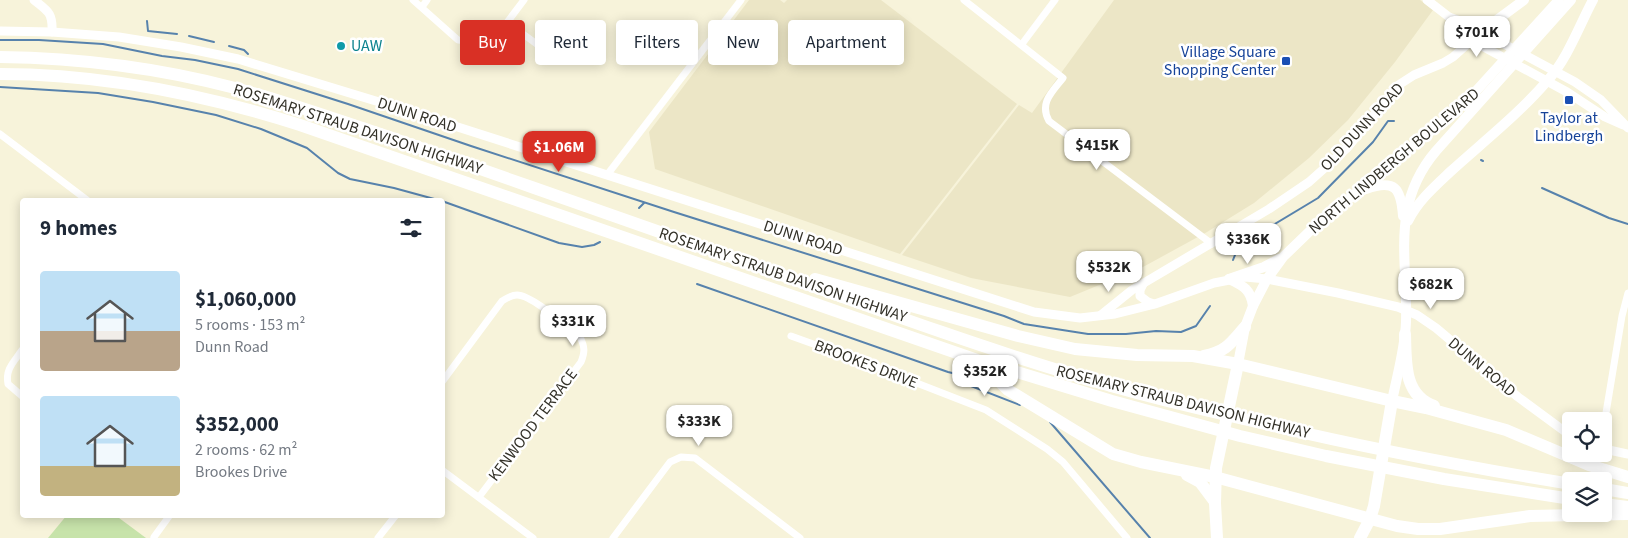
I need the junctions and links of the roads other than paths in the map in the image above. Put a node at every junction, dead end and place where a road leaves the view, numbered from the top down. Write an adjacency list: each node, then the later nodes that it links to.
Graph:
1 (34, 0): 17 (street)
2 (412, 0): 13 (street)
3 (427, 0): 13 (street)
4 (524, 0): 15 (street)
5 (741, 0): 30 (street)
6 (964, 0): 22 (street)
7 (1055, 0): 22 (street)
8 (1427, 0): 14 (street)
9 (1524, 0): 18 (main road)
10 (1560, 0): 19 (main road, NORTH LINDBERGH BOULEVARD)
11 (1572, 0): 19 (main road, NORTH LINDBERGH BOULEVARD)
12 (1593, 0): 24 (main road)
13 (422, 7): 21 (street)
14 (1449, 17): 18 (street); 20 (street)
15 (510, 20)
16 (0, 31): 17 (street, DUNN ROAD)
17 (52, 32): 30 (street, DUNN ROAD)
18 (1482, 32): 20 (street, OLD DUNN ROAD); 24 (street)
19 (1531, 38): 26 (main road, NORTH LINDBERGH BOULEVARD)
20 (1471, 40): 27 (street); 34 (street, OLD DUNN ROAD)
21 (460, 41)
22 (1022, 44): 34 (street)
23 (0, 57): 36 (highway, ROSEMARY STRAUB DAVISON HIGHWAY)
24 (1556, 70): 27 (main road); 28 (street)
25 (0, 74): 52 (highway, ROSEMARY STRAUB DAVISON HIGHWAY)
26 (1498, 76): 31 (main road, NORTH LINDBERGH BOULEVARD); 33 (main road, NORTH LINDBERGH BOULEVARD)
27 (1548, 81): 28 (street); 33 (main road)
28 (1626, 126)
29 (0, 134): 32 (street)
30 (607, 175): 45 (street, DUNN ROAD)
31 (1359, 192): 33 (main road); 35 (main road, NORTH LINDBERGH BOULEVARD)
32 (84, 198)
33 (1404, 237): 47 (main road, NORTH LINDBERGH BOULEVARD)
34 (1212, 244): 39 (street, OLD DUNN ROAD)
35 (1283, 258): 37 (main road); 38 (main road, NORTH LINDBERGH BOULEVARD)
36 (742, 260): 50 (highway); 66 (highway, ROSEMARY STRAUB DAVISON HIGHWAY)
37 (1229, 279): 38 (street, DUNN ROAD); 42 (street, DUNN ROAD); 43 (main road)
38 (1267, 279): 43 (main road, NORTH LINDBERGH BOULEVARD); 59 (street, DUNN ROAD)
39 (1143, 284): 40 (street, OLD DUNN ROAD); 42 (street)
40 (1132, 290): 44 (street); 45 (street, OLD DUNN ROAD)
41 (1628, 292): 57 (street)
42 (1155, 304): 44 (street, DUNN ROAD)
43 (1253, 306): 46 (main road, NORTH LINDBERGH BOULEVARD)
44 (1127, 310): 45 (street, DUNN ROAD)
45 (1100, 316)
46 (1245, 327): 50 (highway); 51 (highway); 53 (main road, NORTH LINDBERGH BOULEVARD)
47 (1405, 329): 56 (main road, NORTH LINDBERGH BOULEVARD); 58 (highway)
48 (791, 336): 83 (street, BROOKES DRIVE)
49 (20, 353): 55 (street)
50 (1198, 356): 51 (highway)
51 (1214, 359): 53 (highway)
52 (977, 360): 62 (highway); 70 (highway, ROSEMARY STRAUB DAVISON HIGHWAY)
53 (1238, 364): 56 (highway); 65 (highway, NORTH LINDBERGH BOULEVARD)
54 (445, 378): 69 (street, KENWOOD TERRACE)
55 (20, 394)
56 (1392, 401): 58 (highway); 77 (highway, NORTH LINDBERGH BOULEVARD)
57 (1606, 412)
58 (1469, 420): 64 (highway)
59 (1562, 429)
60 (1612, 451): 61 (street)
61 (1628, 454)
62 (1168, 468): 65 (highway); 71 (highway)
63 (445, 472): 69 (street)
64 (1628, 477)
65 (1215, 478): 71 (highway, NORTH LINDBERGH BOULEVARD); 77 (highway)
66 (1562, 482)
67 (1612, 490): 68 (highway)
68 (1628, 492)
69 (479, 496): 80 (street)
70 (1562, 498)
71 (1215, 503): 84 (highway, NORTH LINDBERGH BOULEVARD)
72 (1612, 505): 73 (highway)
73 (1628, 508)
74 (1628, 514): 77 (highway)
75 (168, 518): 78 (street)
76 (394, 518): 79 (street)
77 (1370, 519): 85 (highway, NORTH LINDBERGH BOULEVARD)
78 (154, 537)
79 (378, 538)
80 (533, 538)
81 (613, 538): 82 (street)
82 (800, 538)
83 (1127, 538)
84 (1217, 538)
85 (1360, 538)

